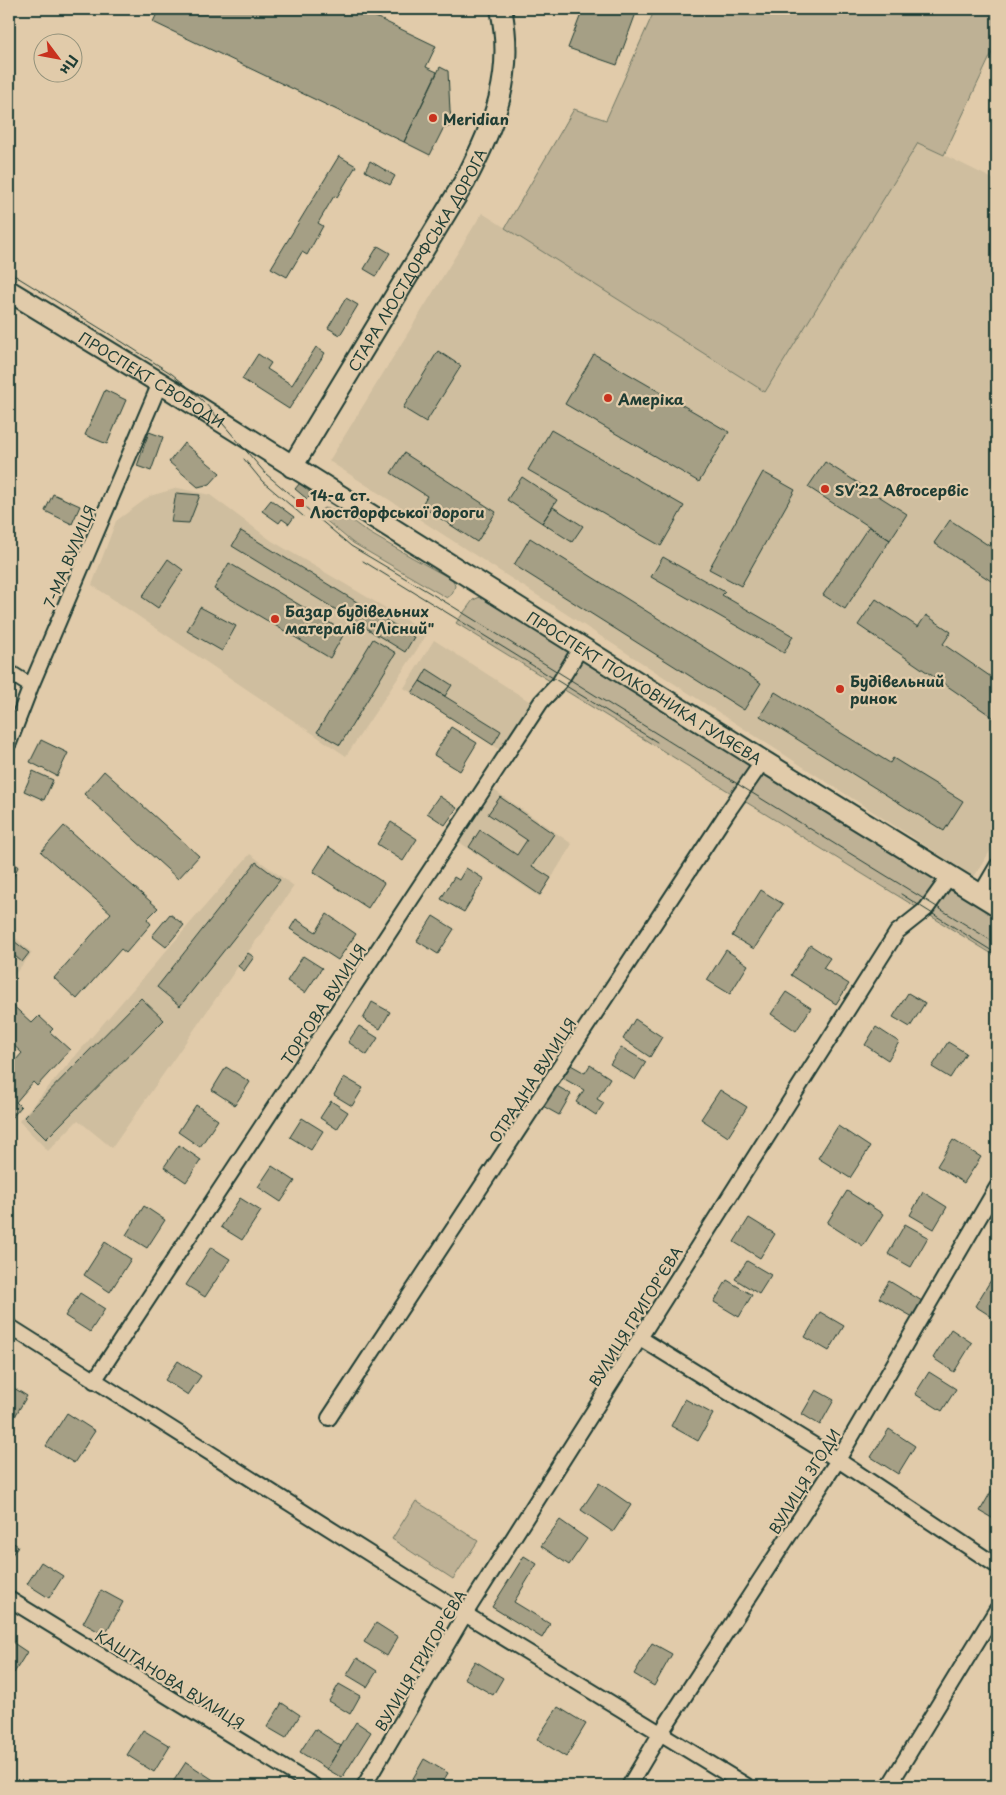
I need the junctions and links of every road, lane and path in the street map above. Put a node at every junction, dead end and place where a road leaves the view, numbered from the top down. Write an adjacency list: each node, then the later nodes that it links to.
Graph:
1 (501, 9): 4 (main road, СТАРА ЛЮСТДОРФСЬКА ДОРОГА)
2 (9, 291): 3 (main road, ПРОСПЕКТ СВОБОДИ)
3 (160, 383): 4 (main road, ПРОСПЕКТ СВОБОДИ); 7 (street, 7-МА ВУЛИЦЯ)
4 (292, 467): 5 (main road, ПРОСПЕКТ ПОЛКОВНИКА ГУЛЯЄВА)
5 (581, 647): 9 (main road, ПРОСПЕКТ ПОЛКОВНИКА ГУЛЯЄВА); 17 (street, ТОРГОВА ВУЛИЦЯ)
6 (9, 672): 7 (street)
7 (31, 686): 8 (street, 7-МА ВУЛИЦЯ)
8 (9, 743)
9 (763, 761): 11 (main road, ПРОСПЕКТ ПОЛКОВНИКА ГУЛЯЄВА); 18 (street, ОТРАДНА ВУЛИЦЯ)
10 (997, 866): 12 (street)
11 (949, 877): 12 (main road, ПРОСПЕКТ ПОЛКОВНИКА ГУЛЯЄВА); 16 (street, ВУЛИЦЯ ГРИГОР'ЄВА)
12 (980, 895): 13 (main road, ПРОСПЕКТ ПОЛКОВНИКА ГУЛЯЄВА)
13 (997, 906)
14 (997, 1187): 19 (street, ВУЛИЦЯ ЗГОДИ)
15 (9, 1326): 17 (street)
16 (640, 1338): 19 (street); 23 (street, ВУЛИЦЯ ГРИГОР'ЄВА)
17 (94, 1381): 23 (street)
18 (329, 1418)
19 (838, 1460): 20 (street); 24 (street, ВУЛИЦЯ ЗГОДИ)
20 (997, 1566)
21 (9, 1599): 25 (street, КАШТАНОВА ВУЛИЦЯ)
22 (997, 1609): 29 (street)
23 (465, 1614): 24 (street); 26 (street, ВУЛИЦЯ ГРИГОР'ЄВА)
24 (660, 1734): 27 (street, ВУЛИЦЯ ЗГОДИ); 28 (street)
25 (314, 1786)
26 (364, 1786)
27 (629, 1786)
28 (747, 1786)
29 (889, 1786)

